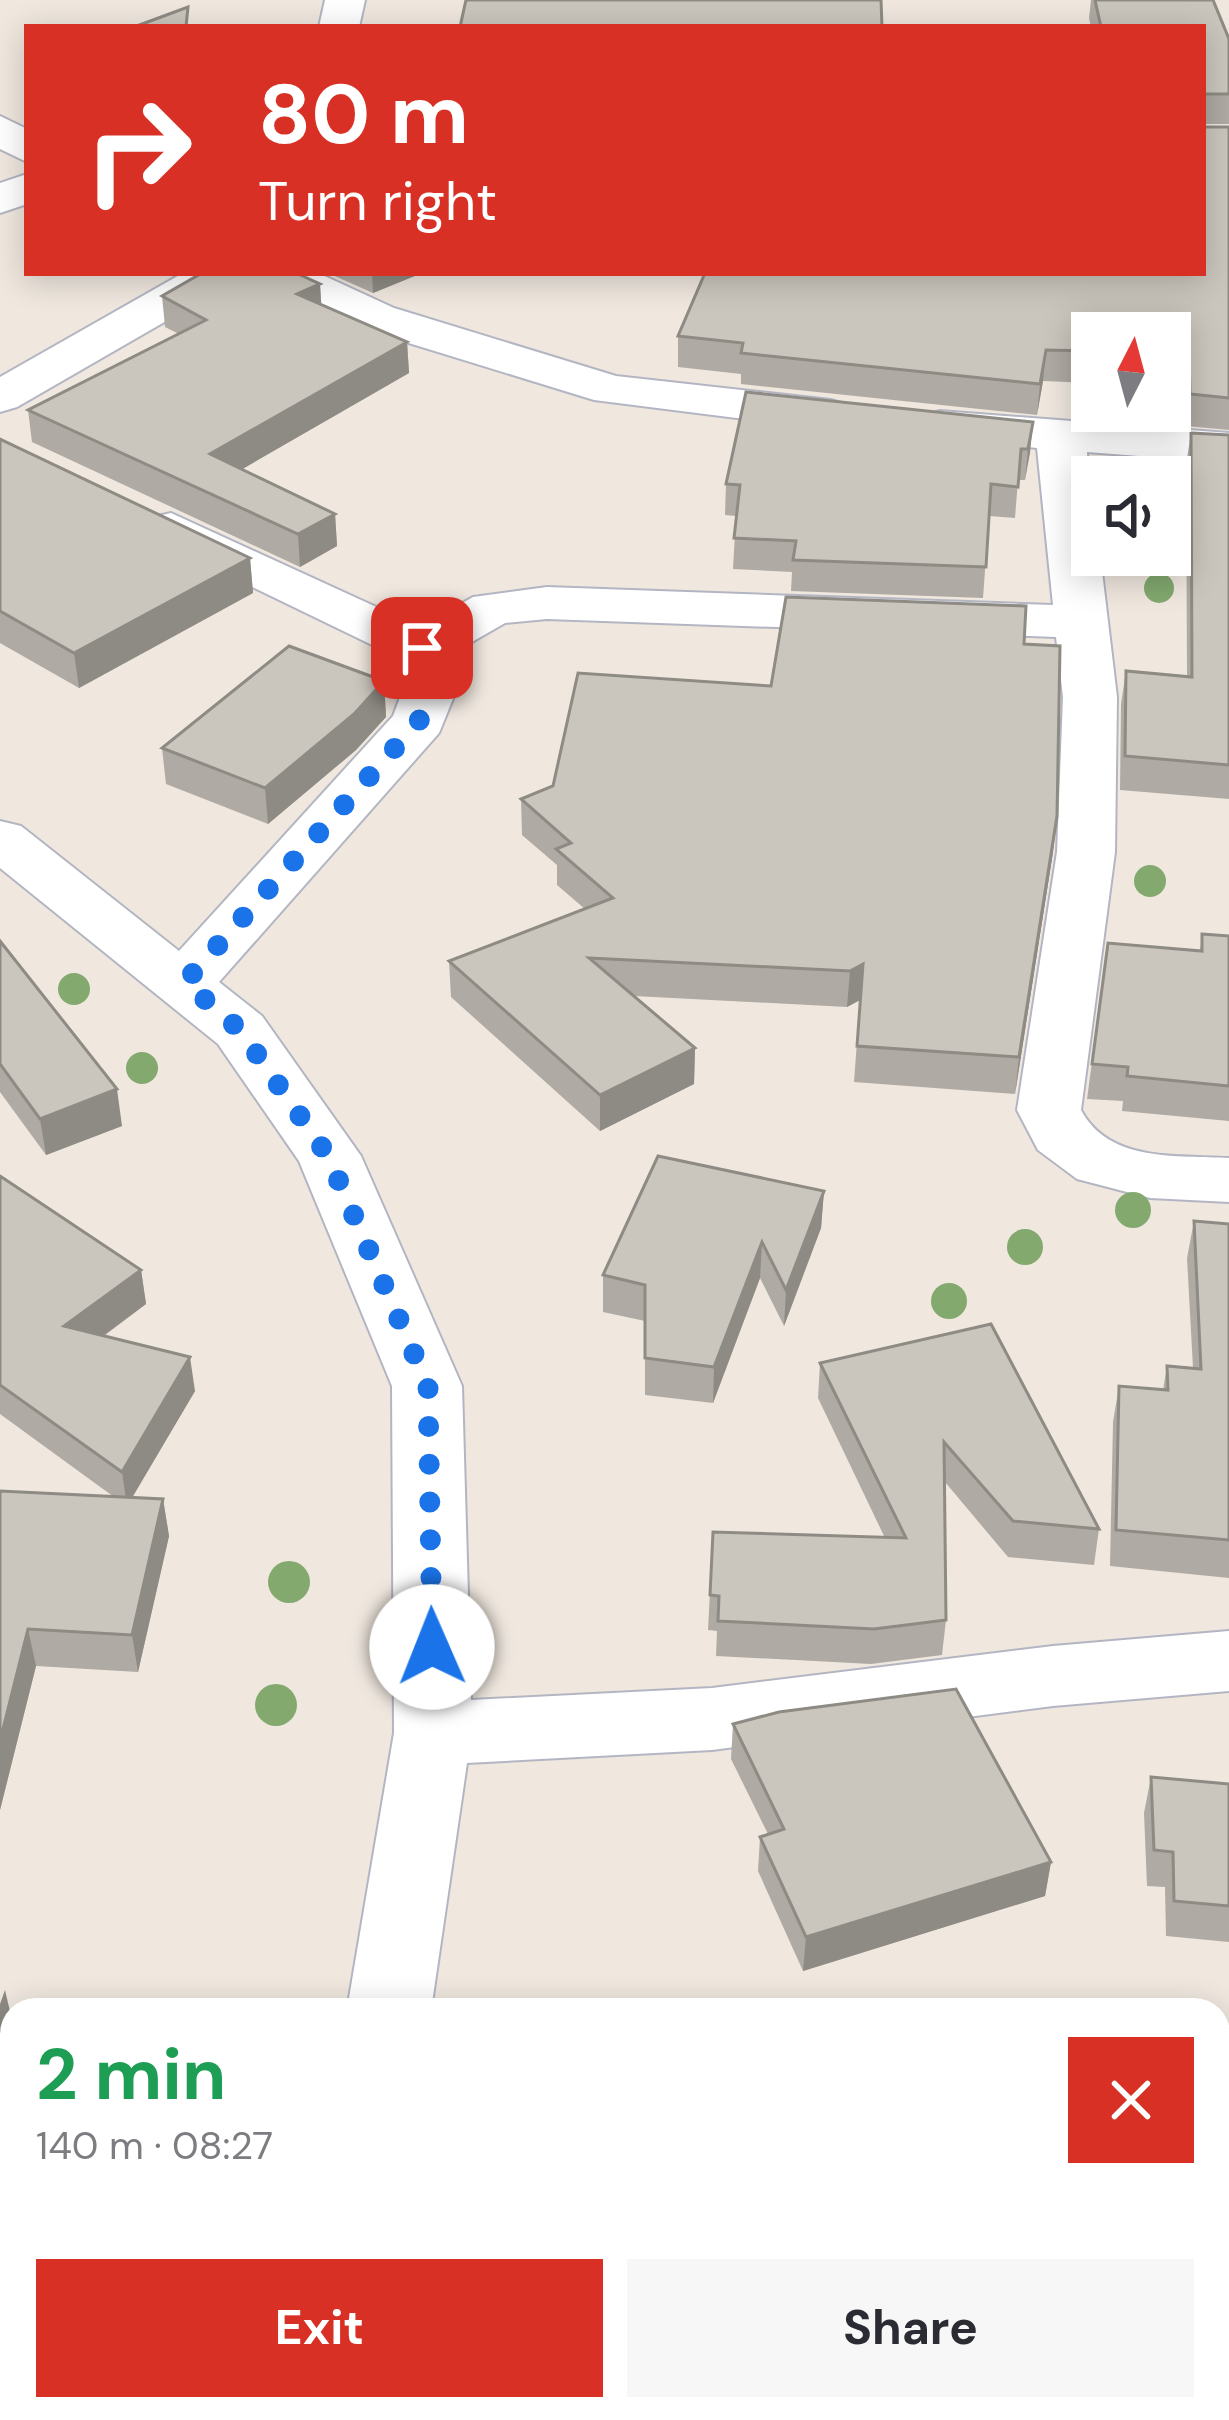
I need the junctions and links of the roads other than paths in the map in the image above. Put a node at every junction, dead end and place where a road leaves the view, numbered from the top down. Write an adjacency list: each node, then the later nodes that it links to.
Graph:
1 (211, 276): 3 (street)
2 (288, 276): 4 (street)
3 (0, 397)
4 (1060, 437): 5 (street); 7 (street)
5 (1229, 448)
6 (127, 507): 8 (street)
7 (1083, 622): 8 (street); 11 (street)
8 (422, 648): 10 (street)
9 (0, 839): 10 (street)
10 (185, 982): 13 (street)
11 (1229, 1180)
12 (1229, 1660): 13 (street)
13 (433, 1733): 14 (street)
14 (391, 1998)

